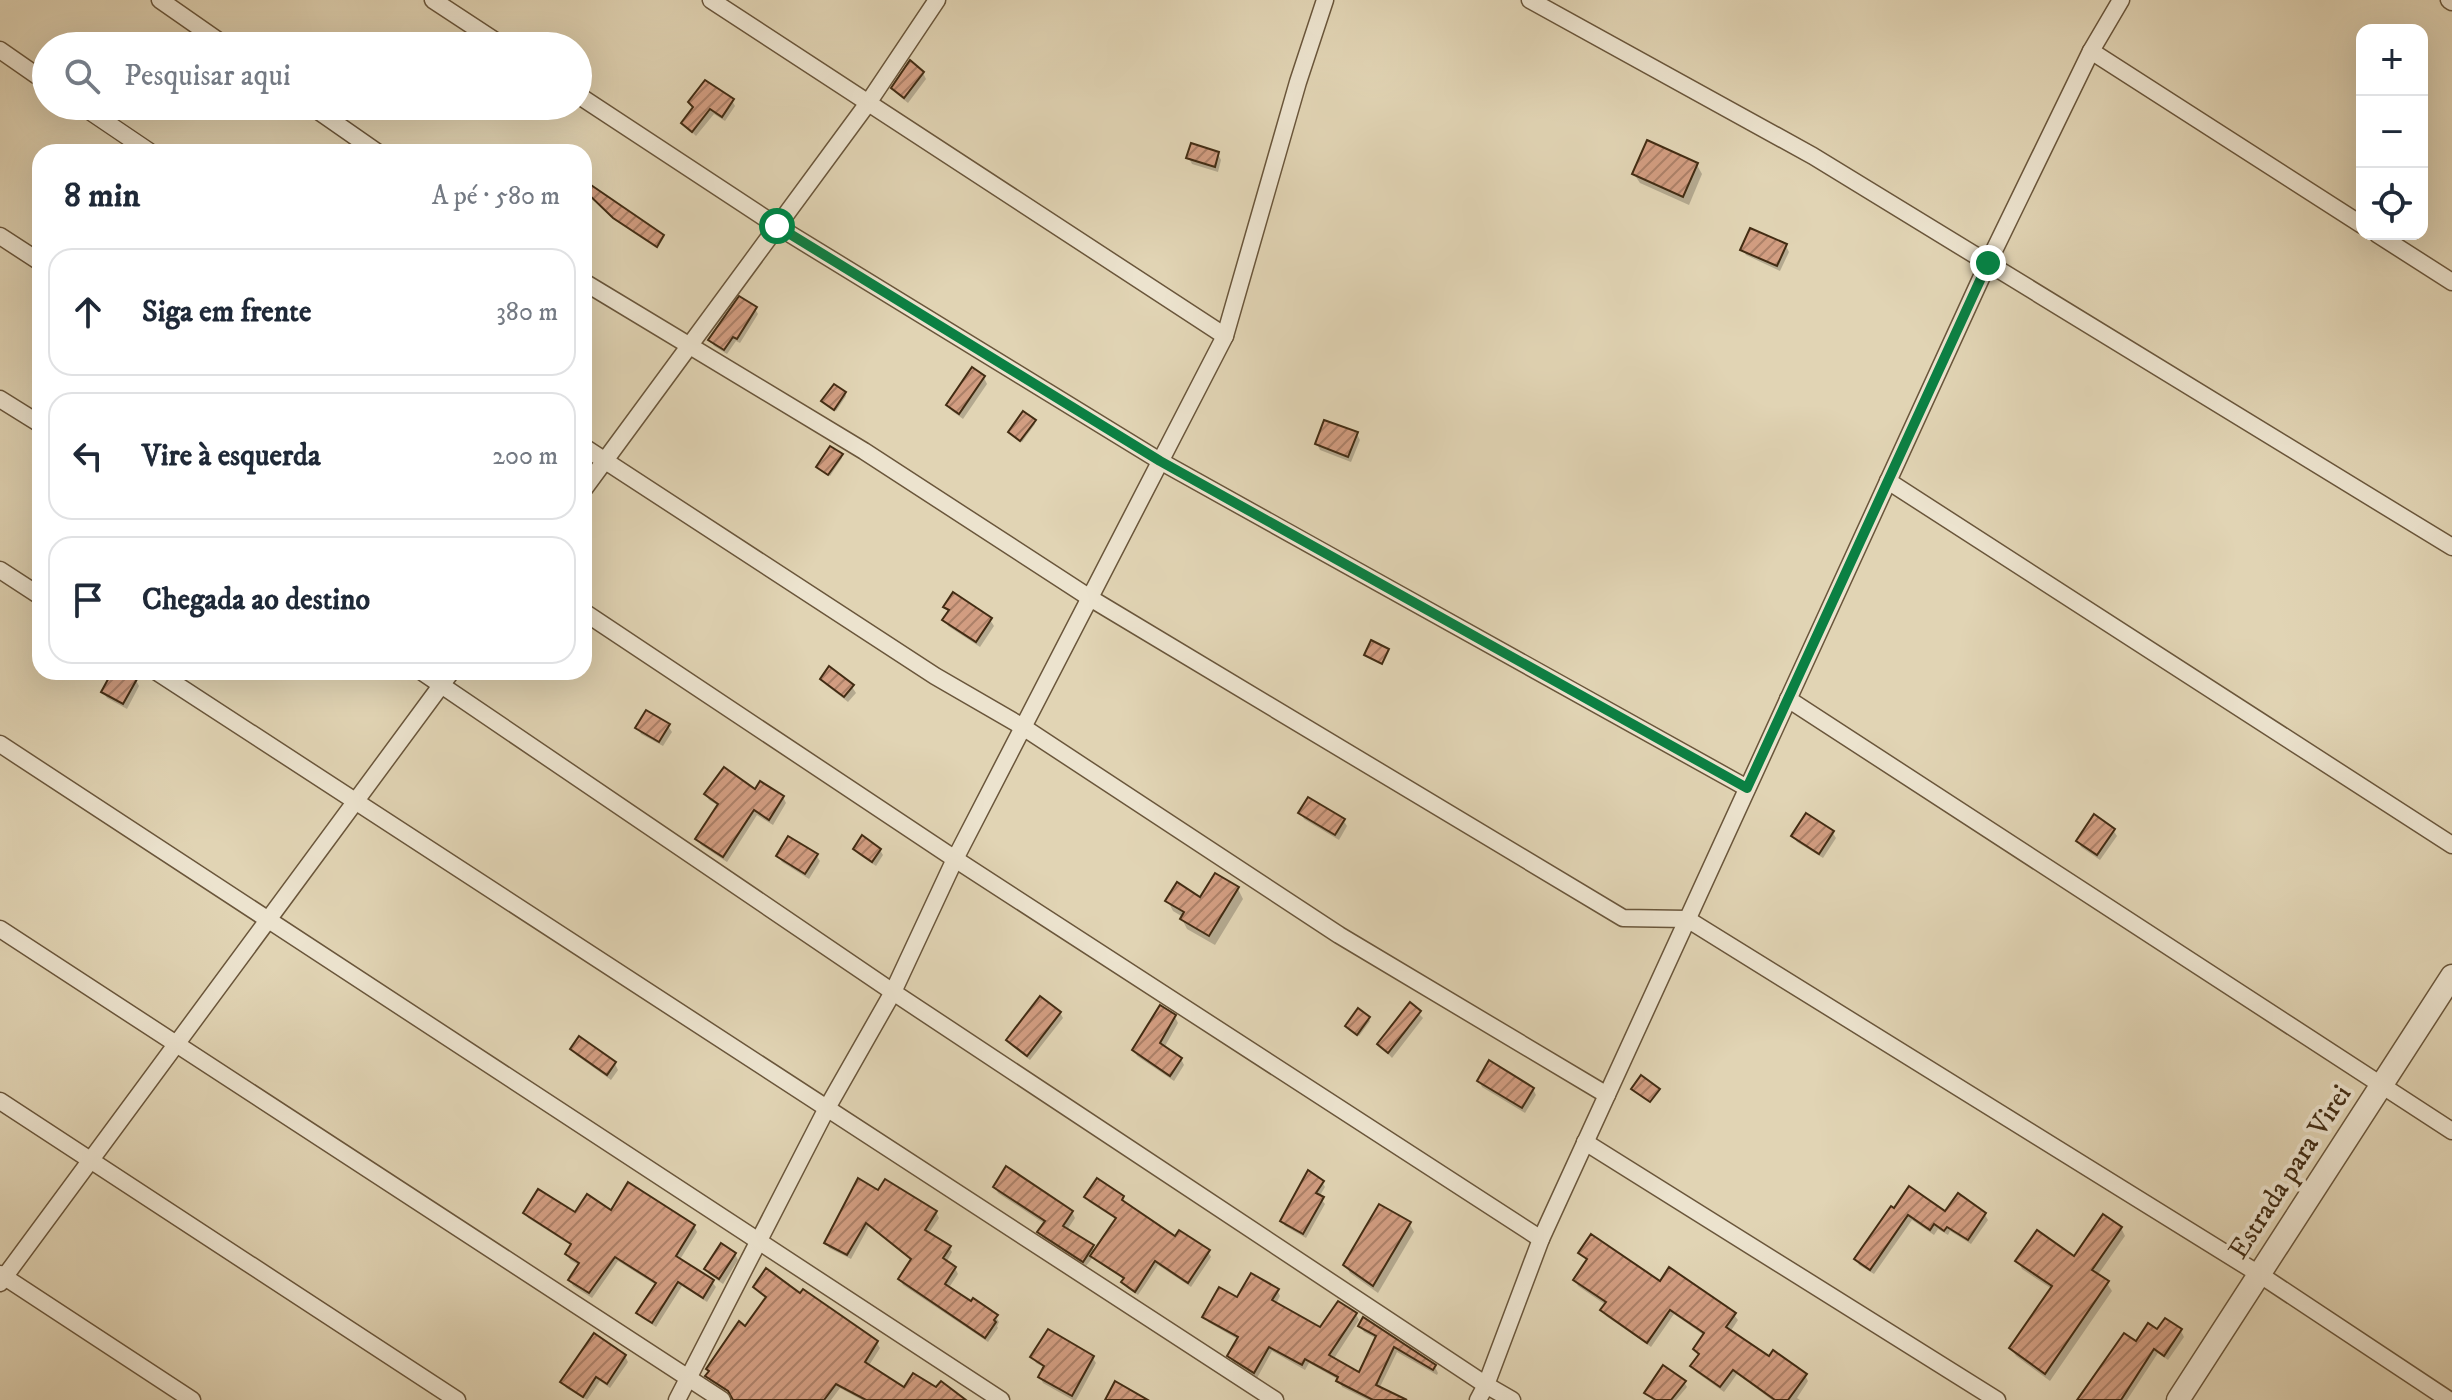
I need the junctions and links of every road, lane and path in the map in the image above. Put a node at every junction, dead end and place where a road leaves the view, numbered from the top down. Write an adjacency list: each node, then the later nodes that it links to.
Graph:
1 (160, 0): 8 (street)
2 (433, 0): 9 (street)
3 (711, 0): 13 (street)
4 (937, 0): 13 (street)
5 (1325, 0): 27 (street)
6 (1530, 0): 24 (street)
7 (2121, 0): 11 (street)
8 (206, 32)
9 (482, 32)
10 (0, 50): 12 (street)
11 (2091, 51): 19 (street); 24 (street)
12 (32, 72)
13 (868, 103): 20 (street); 27 (street)
14 (592, 104): 20 (street)
15 (103, 120): 17 (street)
16 (331, 120): 18 (street)
17 (138, 144)
18 (366, 144)
19 (2356, 221)
20 (777, 226): 28 (street); 33 (street)
21 (0, 236): 23 (street)
22 (2386, 240): 25 (street)
23 (32, 257)
24 (1988, 263): 35 (street); 36 (street)
25 (2452, 282)
26 (592, 287): 28 (street)
27 (1225, 336): 33 (street)
28 (689, 346): 32 (street); 39 (street)
29 (0, 399): 30 (street)
30 (32, 419)
31 (592, 452): 32 (street)
32 (605, 461): 34 (street); 45 (street)
33 (1160, 461): 39 (street); 47 (street)
34 (592, 478)
35 (1888, 481): 44 (street); 49 (street)
36 (2452, 547)
37 (0, 570): 38 (street)
38 (32, 591)
39 (1090, 598): 45 (street); 52 (street)
40 (592, 617): 50 (street)
41 (169, 680): 48 (street)
42 (445, 680): 48 (street)
43 (449, 680): 55 (street)
44 (1788, 699): 47 (street); 57 (street)
45 (1023, 727): 50 (street); 58 (street)
46 (0, 744): 51 (street)
47 (1747, 788): 52 (street)
48 (355, 801): 51 (street); 60 (street)
49 (2452, 845)
50 (955, 859): 55 (street); 64 (street)
51 (267, 919): 56 (street); 65 (street)
52 (1687, 919): 58 (street); 66 (street)
53 (0, 929): 56 (street)
54 (2452, 976): 57 (street, Estrada para Virei)
55 (893, 992): 60 (street); 69 (street)
56 (176, 1044): 63 (street); 68 (street)
57 (2382, 1085): 61 (street); 66 (street, Estrada para Virei)
58 (1607, 1095): 62 (street)
59 (0, 1101): 63 (street)
60 (827, 1108): 65 (street); 75 (street)
61 (2452, 1131)
62 (1585, 1142): 64 (street); 77 (street)
63 (90, 1160): 67 (street); 71 (street)
64 (1541, 1239): 69 (street)
65 (759, 1242): 68 (street); 74 (street)
66 (2259, 1274): 78 (street, Estrada para Virei); 79 (street)
67 (2, 1278): 70 (street)
68 (688, 1378): 72 (street); 73 (street)
69 (1482, 1393): 76 (street)
70 (192, 1400)
71 (457, 1400)
72 (677, 1400)
73 (722, 1400)
74 (1001, 1400)
75 (1275, 1400)
76 (1512, 1400)
77 (1997, 1400)
78 (2178, 1400)
79 (2449, 1400)

